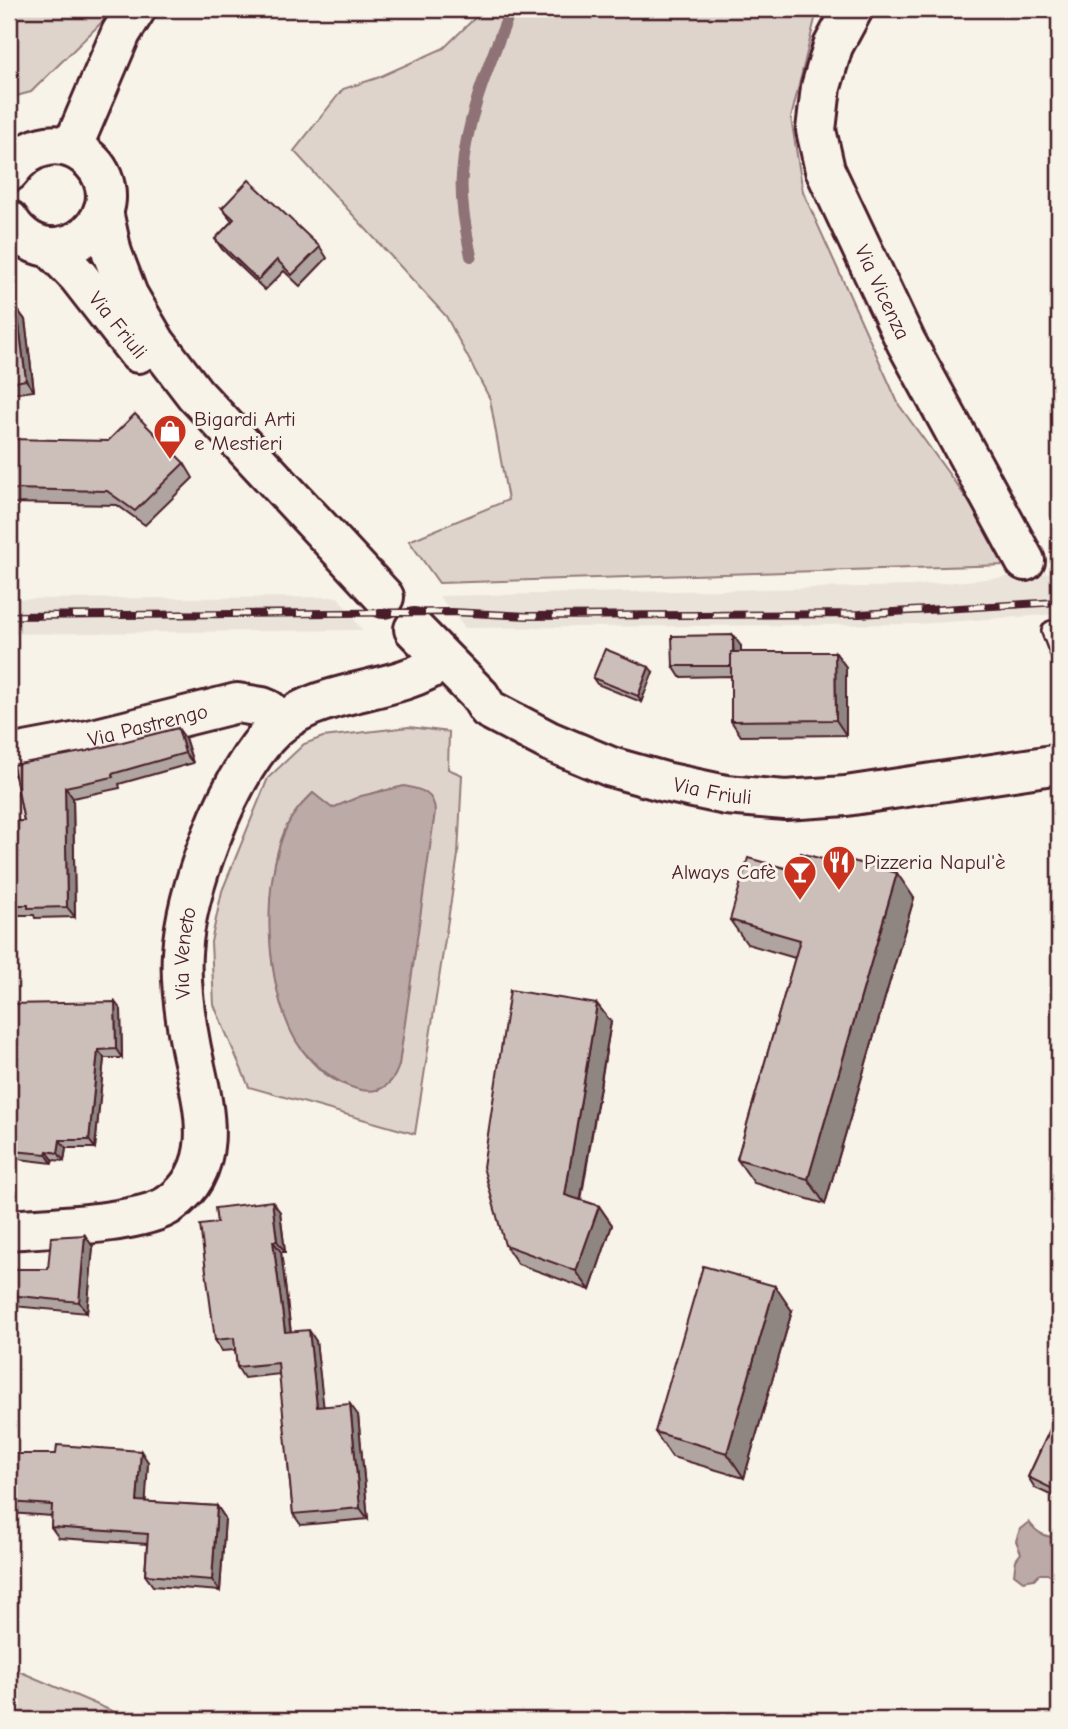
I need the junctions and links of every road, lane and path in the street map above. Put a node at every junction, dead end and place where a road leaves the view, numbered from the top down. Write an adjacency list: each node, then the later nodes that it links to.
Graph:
1 (136, 9): 3 (street)
2 (853, 9): 8 (street, Via Vicenza)
3 (72, 148): 4 (street); 5 (street, Via Friuli)
4 (12, 164)
5 (103, 211): 6 (street); 7 (street, Via Friuli)
6 (21, 231): 7 (street, Via Friuli)
7 (195, 394): 9 (street, Via Friuli)
8 (1025, 561)
9 (384, 597)
10 (414, 629): 11 (street, Via Friuli)
11 (443, 661): 12 (street, Via Veneto); 14 (street, Via Friuli)
12 (281, 722): 13 (street, Via Pastrengo); 15 (street, Via Veneto)
13 (9, 755)
14 (1059, 764)
15 (9, 1230)

